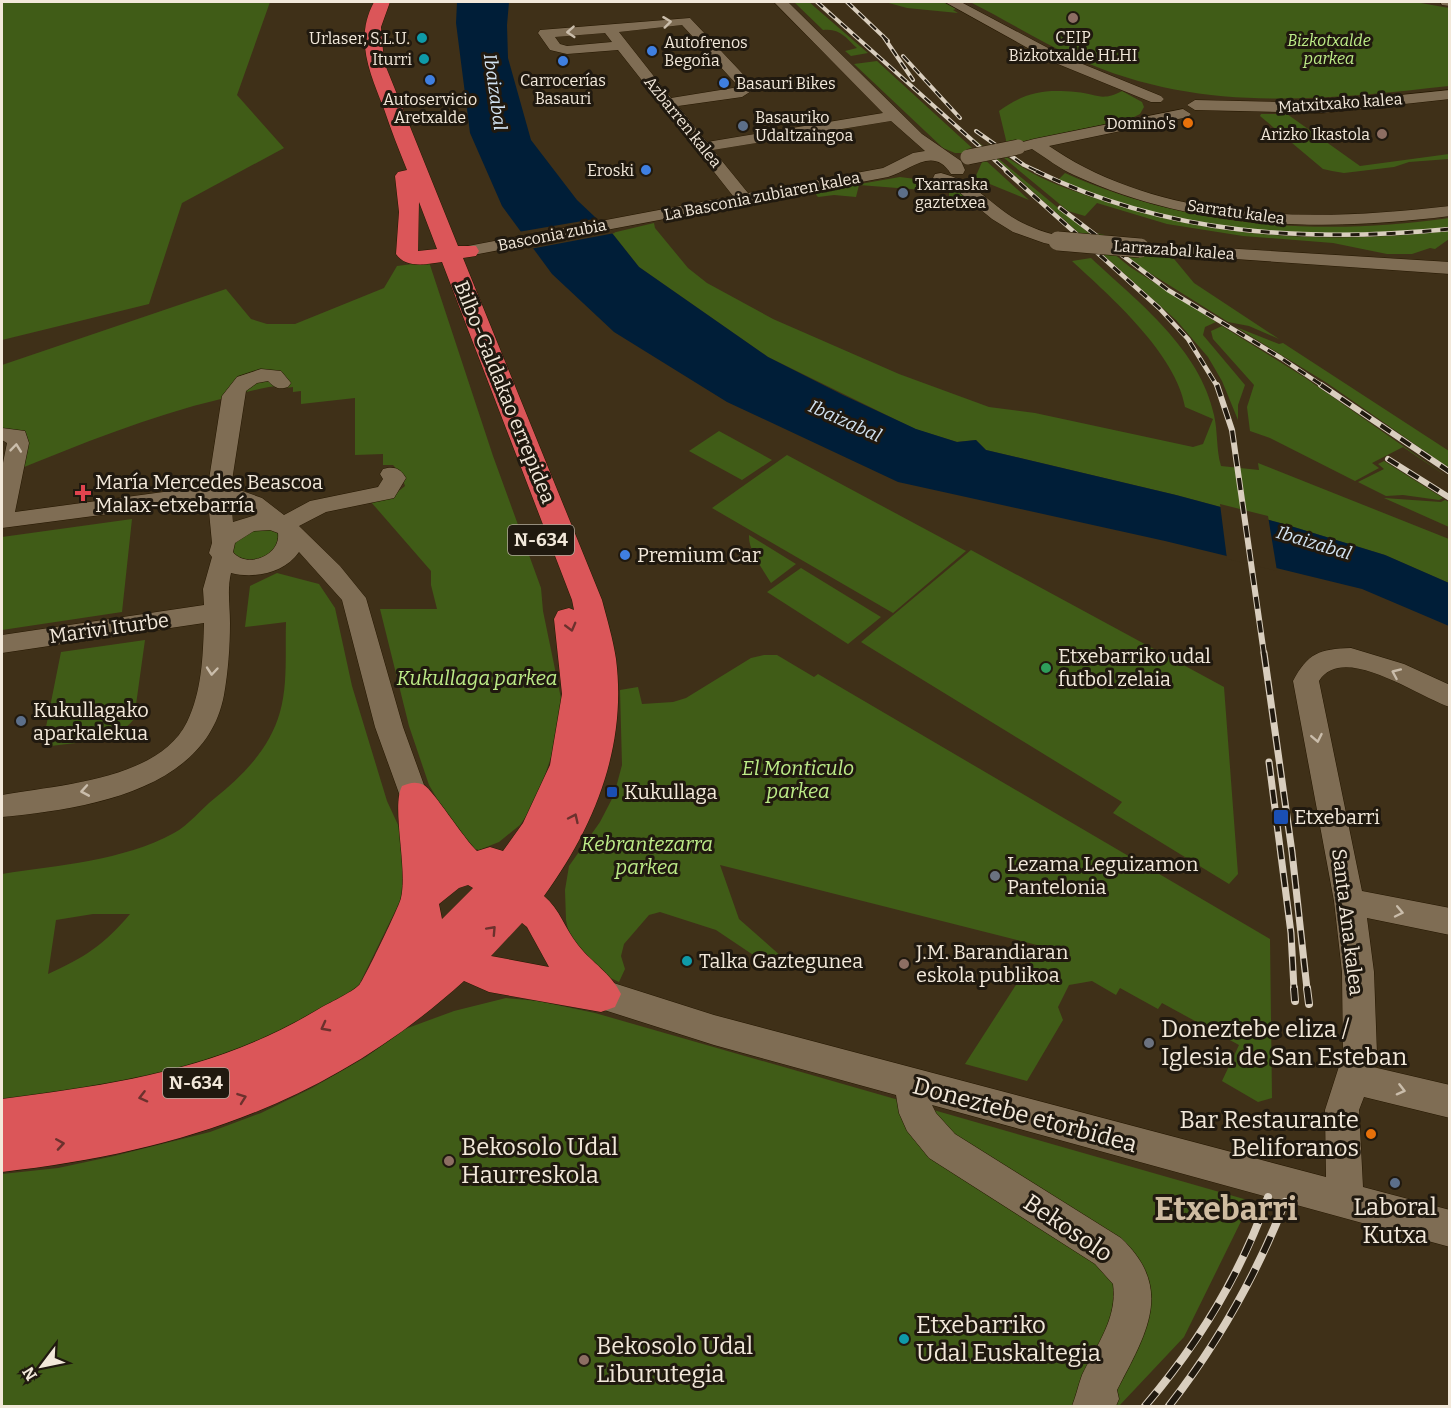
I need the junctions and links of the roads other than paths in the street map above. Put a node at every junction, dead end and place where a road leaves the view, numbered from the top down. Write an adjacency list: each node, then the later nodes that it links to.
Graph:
1 (370, 2): 21 (highway)
2 (382, 2): 21 (highway, Bilbo-Galdakao errepidea / N-634)
3 (781, 2): 10 (street)
4 (952, 2): 9 (street)
5 (609, 29): 6 (street, Azbarren kalea); 6 (street, one-way to 6); 8 (street, one-way to 8)
6 (621, 45): 8 (street, Azbarren kalea)
7 (1449, 94): 9 (street, Matxitxako kalea)
8 (668, 103): 14 (street, Azbarren kalea)
9 (1173, 103): 11 (street, Matxitxako kalea); 11 (street)
10 (895, 116): 12 (street); 14 (street)
11 (1143, 122): 13 (street, Matxitxako kalea)
12 (916, 137): 15 (street); 16 (street)
13 (1026, 146): 15 (street, Matxitxako kalea, bridge); 19 (street, Sarratu kalea)
14 (703, 147): 18 (street, Azbarren kalea)
15 (954, 162): 16 (street, La Basconia zubiaren kalea); 16 (street); 17 (street)
16 (920, 171): 17 (street); 18 (street, La Basconia zubiaren kalea)
17 (971, 191): 22 (street, Larrazabal kalea, bridge)
18 (744, 199): 20 (street, La Basconia zubiaren kalea)
19 (1449, 211)
20 (637, 220): 21 (street, Basconia zubia)
21 (451, 254): 38 (highway, Bilbo-Galdakao errepidea / N-634, one-way to 21); 39 (highway, Bilbo-Galdakao errepidea / N-634, one-way to 39)
22 (1444, 262)
23 (281, 383): 26 (street)
24 (2, 434): 28 (street, one-way to 24)
25 (391, 474): 29 (street)
26 (219, 492): 27 (street); 29 (street); 30 (street)
27 (159, 500): 28 (street); 30 (street)
28 (2, 519)
29 (285, 528): 30 (street); 31 (street); 32 (street)
30 (222, 542): 31 (street); 33 (street)
31 (264, 564): 32 (street); 33 (street)
32 (354, 599): 36 (street)
33 (217, 612): 34 (street, Marivi Iturbe); 37 (street, one-way to 37)
34 (2, 644)
35 (1449, 697): 41 (street, Santa Ana kalea, one-way to 41)
36 (414, 796): 39 (highway); 40 (highway)
37 (2, 806)
38 (545, 869): 39 (highway, Bilbo-Galdakao errepidea / N-634); 43 (highway)
39 (497, 884): 40 (highway); 43 (highway); 44 (highway, Bilbo-Galdakao errepidea / N-634)
40 (421, 897): 44 (highway); 47 (highway)
41 (1349, 901): 42 (street, one-way to 42); 48 (street, Santa Ana kalea)
42 (1449, 922)
43 (551, 936): 45 (highway); 46 (highway)
44 (452, 952): 45 (highway); 47 (highway, Bilbo-Galdakao errepidea / N-634)
45 (508, 976): 46 (highway); 47 (highway)
46 (602, 994): 49 (street, Doneztebe etorbidea)
47 (385, 1004): 51 (highway, Bilbo-Galdakao errepidea / N-634, one-way to 51); 52 (highway, Bilbo-Galdakao errepidea / N-634, one-way to 47)
48 (1353, 1078): 50 (street, one-way to 50); 53 (street, Santa Ana kalea)
49 (914, 1085): 53 (street, Doneztebe etorbidea); 55 (street, Bekosolo)
50 (1449, 1102)
51 (2, 1120)
52 (2, 1151)
53 (1345, 1200): 54 (street, Doneztebe etorbidea)
54 (1449, 1229)
55 (1092, 1407)

